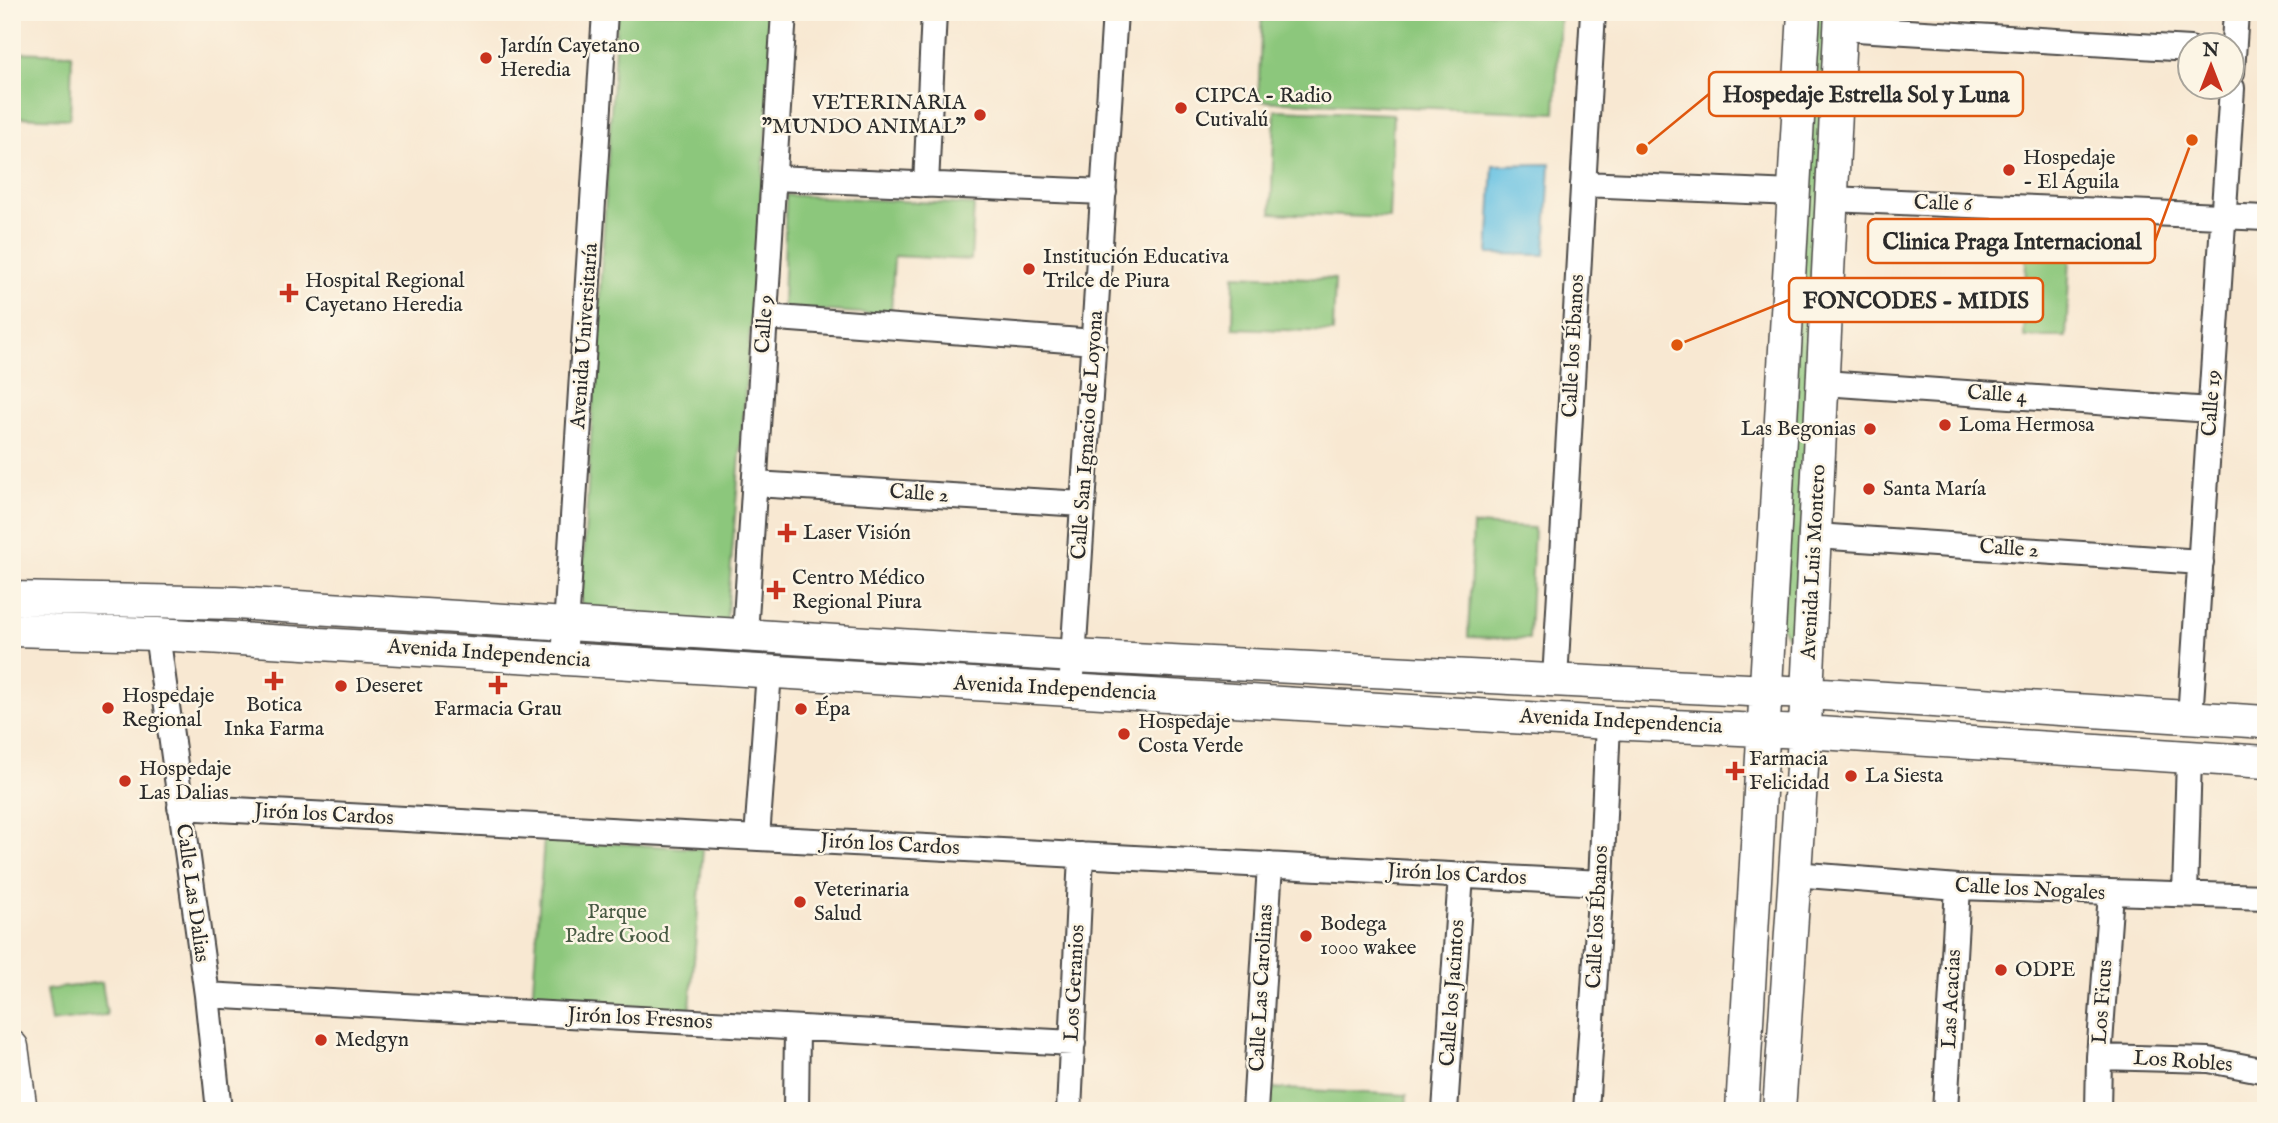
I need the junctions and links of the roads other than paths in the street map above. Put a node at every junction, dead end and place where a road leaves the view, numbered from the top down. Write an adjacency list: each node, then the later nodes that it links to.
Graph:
1 (605, 12): 29 (street, Avenida Universitaría)
2 (784, 12): 12 (street, Calle 9)
3 (934, 12): 14 (street)
4 (1115, 12): 15 (street, Calle San Ignacio de Loyona)
5 (1593, 12): 13 (street, Calle los Ébanos)
6 (1804, 12): 16 (main road, Avenida Luis Montero)
7 (2236, 12): 9 (street)
8 (1841, 20): 10 (street); 17 (main road, Avenida Luis Montero)
9 (2235, 32)
10 (2176, 48)
11 (2231, 102): 18 (street, Calle 19)
12 (774, 178): 14 (street); 20 (street, Calle 9)
13 (1583, 184): 16 (street); 36 (street, Calle los Ébanos)
14 (926, 185): 15 (street)
15 (1104, 192): 21 (street, Calle San Ignacio de Loyona)
16 (1794, 193): 38 (main road, Avenida Luis Montero)
17 (1831, 199): 18 (street, Calle 6); 22 (main road, Avenida Luis Montero)
18 (2224, 216): 19 (street, Calle 6); 23 (street, Calle 19)
19 (2266, 218)
20 (765, 317): 21 (street); 24 (street, Calle 9)
21 (1094, 342): 25 (street, Calle San Ignacio de Loyona)
22 (1824, 383): 23 (street, Calle 4); 26 (main road, Avenida Luis Montero)
23 (2211, 410): 27 (street, Calle 19)
24 (755, 484): 25 (street, Calle 2); 32 (street, Calle 9)
25 (1083, 504): 33 (street, Calle San Ignacio de Loyona)
26 (1816, 536): 27 (street, Calle 2); 39 (main road, Avenida Luis Montero)
27 (2201, 562): 40 (street, Calle 19)
28 (12, 598): 29 (main road, Avenida Independencia)
29 (566, 625): 32 (main road, Avenida Independencia); 34 (street, Avenida Universitaría)
30 (12, 630): 31 (main road, Avenida Independencia)
31 (157, 634): 34 (main road, Avenida Independencia); 47 (street, Calle Las Dalias)
32 (745, 635): 33 (main road, Avenida Independencia)
33 (1073, 656): 36 (main road, Avenida Independencia); 37 (street, Calle San Ignacio de Loyona)
34 (564, 659): 35 (main road, Avenida Independencia)
35 (769, 671): 37 (main road, Avenida Independencia); 48 (street)
36 (1555, 680): 38 (main road, Avenida Independencia)
37 (1071, 690): 42 (main road, Avenida Independencia)
38 (1768, 691): 39 (main road, Avenida Independencia); 43 (main road, Avenida Luis Montero)
39 (1807, 693): 40 (main road, Avenida Independencia); 44 (main road, Avenida Luis Montero)
40 (2190, 718): 41 (main road, Avenida Independencia)
41 (2266, 722)
42 (1608, 723): 43 (main road, Avenida Independencia); 53 (street, Calle los Ébanos)
43 (1766, 730): 44 (main road, Avenida Independencia); 71 (main road, Avenida Luis Montero)
44 (1805, 732): 45 (main road, Avenida Independencia); 51 (main road, Avenida Luis Montero)
45 (2189, 758): 46 (main road, Avenida Independencia); 56 (street)
46 (2266, 762)
47 (180, 807): 48 (street, Jirón los Cardos); 58 (street, Calle Las Dalias)
48 (757, 838): 49 (street, Jirón los Cardos)
49 (1081, 855): 50 (street, Jirón los Cardos); 60 (street, Los Geranios)
50 (1270, 865): 52 (street, Jirón los Cardos); 68 (street, Calle Las Carolinas)
51 (1794, 874): 54 (street, Calle los Nogales); 72 (main road, Avenida Luis Montero)
52 (1461, 875): 53 (street, Jirón los Cardos); 69 (street, Calle los Jacintos)
53 (1601, 883): 70 (street, Calle los Ébanos)
54 (1958, 887): 55 (street, Calle los Nogales); 73 (street, Las Acacias)
55 (2111, 893): 56 (street, Calle los Nogales); 62 (street, Los Ficus)
56 (2185, 894): 57 (street, Calle los Nogales)
57 (2266, 897)
58 (207, 995): 59 (street, Jirón los Fresnos); 65 (street, Calle Las Dalias)
59 (797, 1028): 60 (street, Jirón los Fresnos); 66 (street)
60 (1073, 1043): 67 (street, Los Geranios)
61 (12, 1047): 64 (main road)
62 (2099, 1056): 63 (street, Los Robles); 74 (street, Los Ficus)
63 (2266, 1071)
64 (21, 1111)
65 (219, 1111)
66 (796, 1111)
67 (1069, 1111)
68 (1255, 1111)
69 (1445, 1111)
70 (1586, 1111)
71 (1742, 1111)
72 (1779, 1111)
73 (1945, 1111)
74 (2098, 1111)

